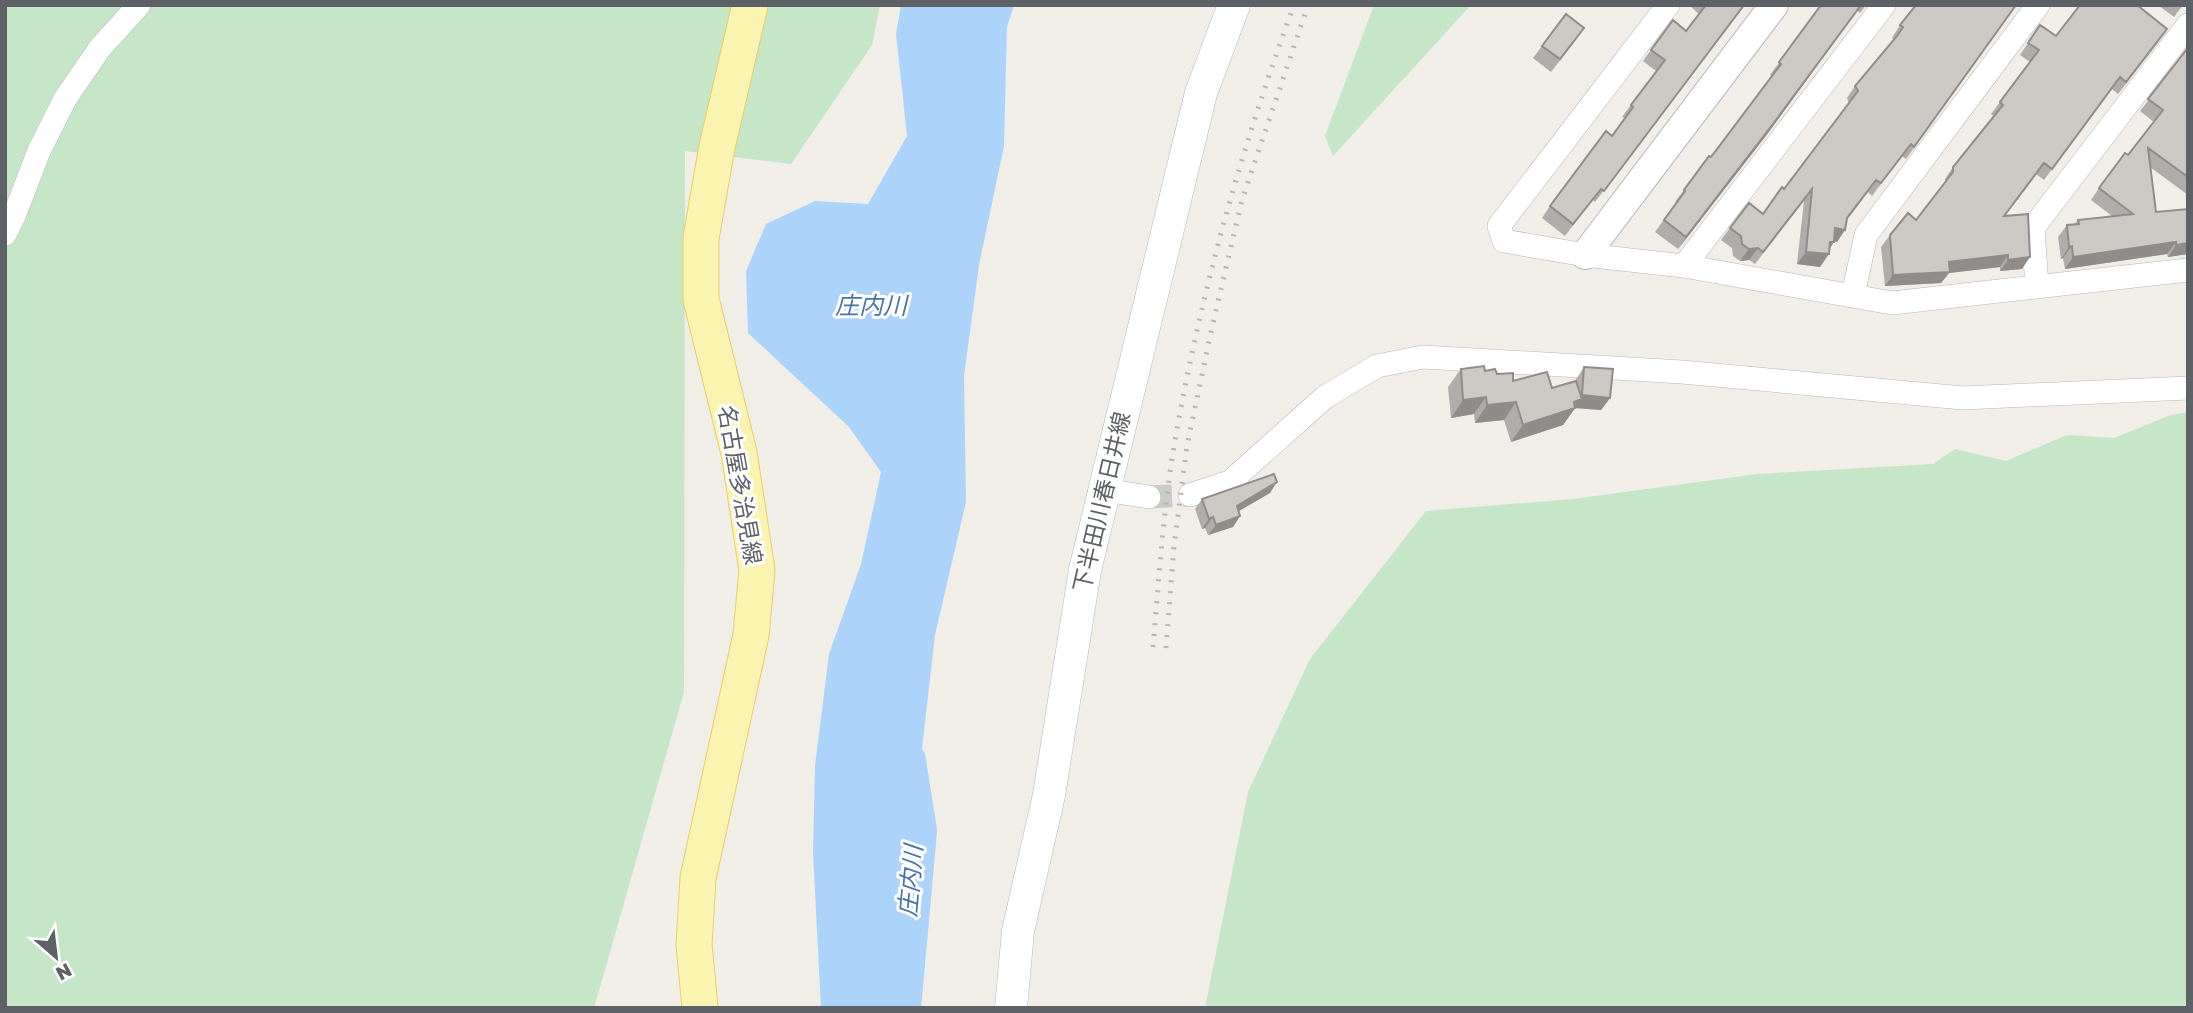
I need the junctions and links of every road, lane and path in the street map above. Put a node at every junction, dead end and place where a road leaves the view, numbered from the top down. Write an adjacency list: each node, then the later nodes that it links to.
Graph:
1 (139, 5): 10 (street)
2 (751, 5): 20 (main road, 名古屋多治見線)
3 (1234, 5): 17 (main road, 下半田川春日井線)
4 (1774, 5): 11 (street)
5 (1884, 5): 12 (street)
6 (2038, 5): 15 (street)
7 (1658, 9): 11 (street)
8 (2157, 22): 9 (street)
9 (2183, 31): 14 (street)
10 (5, 234)
11 (1586, 255): 12 (street)
12 (1684, 266): 15 (street)
13 (2188, 270): 14 (street)
14 (2037, 287): 15 (street)
15 (1853, 295)
16 (2188, 388): 18 (street)
17 (1104, 490): 19 (street); 21 (main road, 下半田川春日井線)
18 (1189, 495)
19 (1149, 497)
20 (700, 1008)
21 (1010, 1008)

